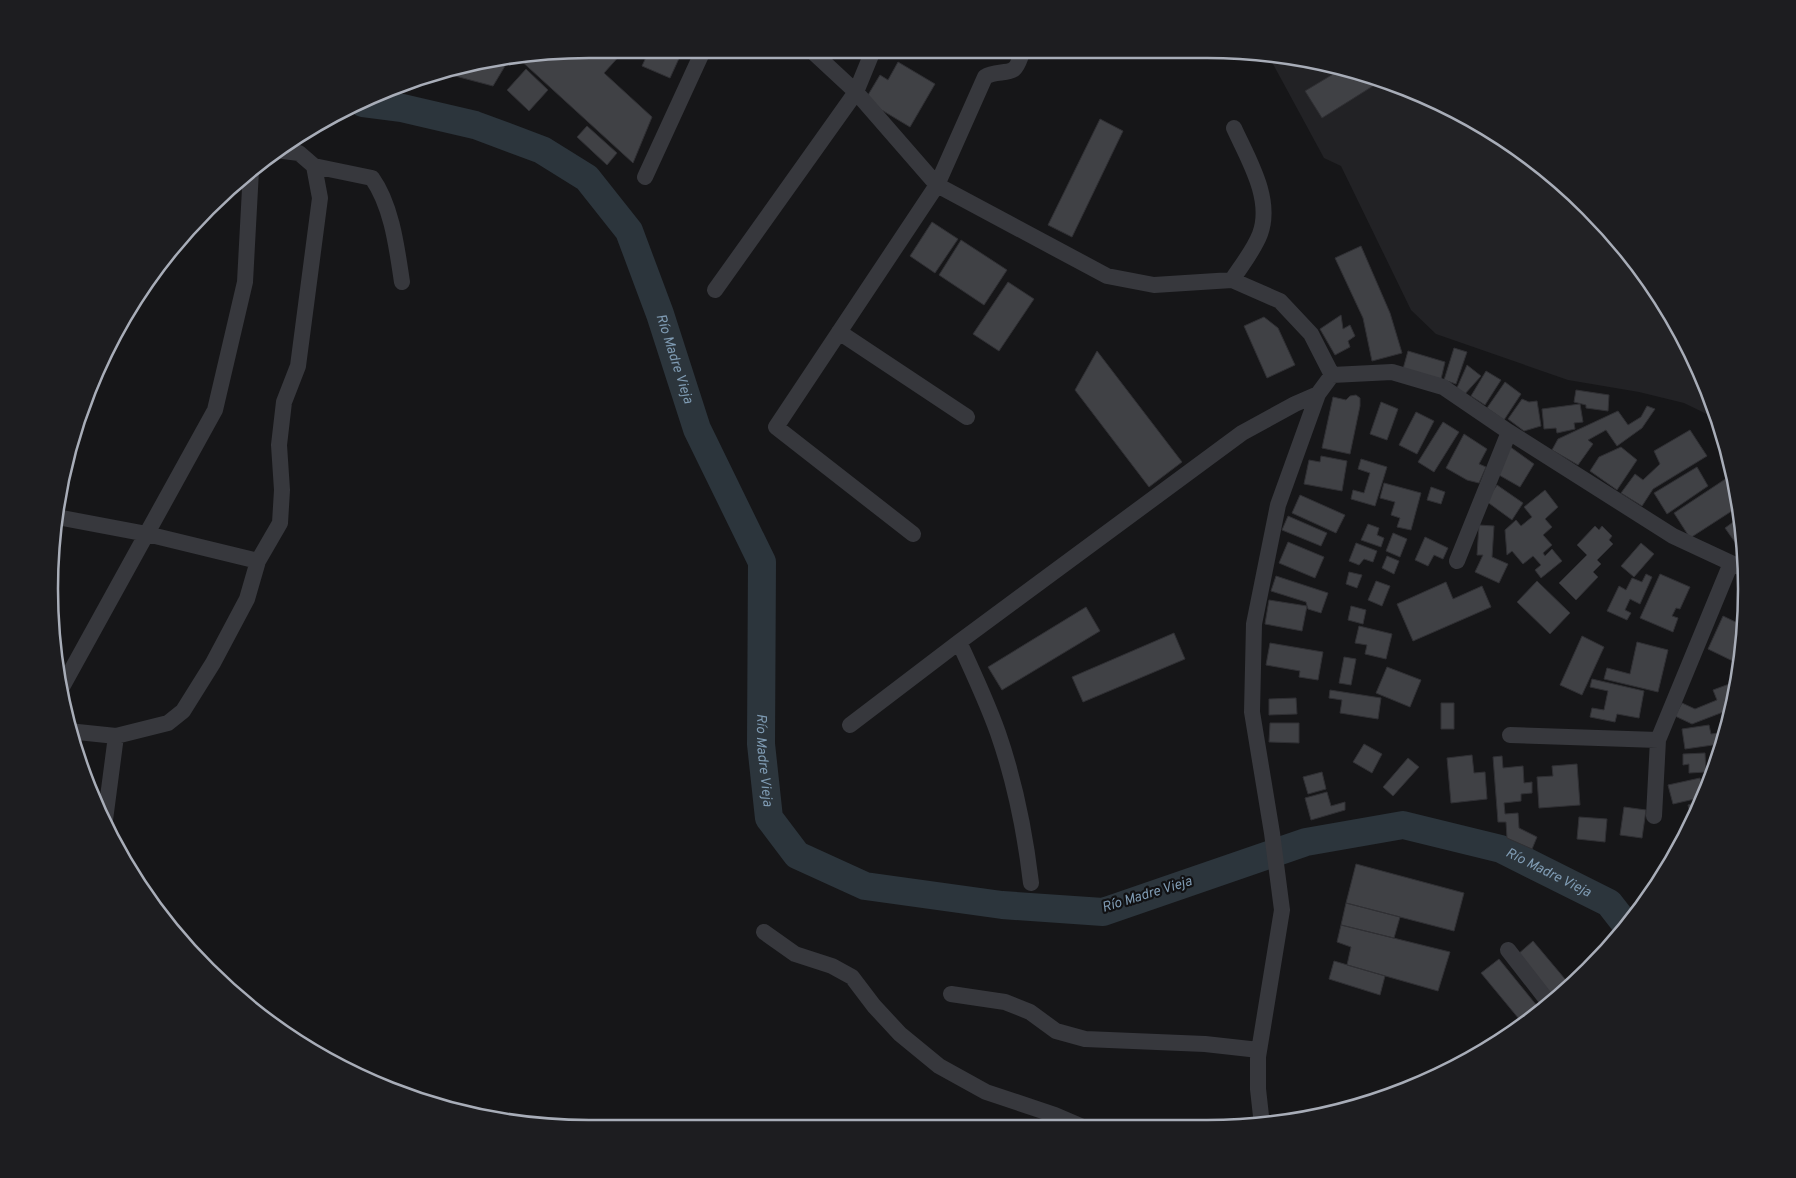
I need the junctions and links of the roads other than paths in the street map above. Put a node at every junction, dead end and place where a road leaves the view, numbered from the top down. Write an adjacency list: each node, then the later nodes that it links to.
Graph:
1 (700, 58): 9 (street)
2 (819, 58): 5 (street)
3 (870, 58): 5 (street)
4 (1020, 58): 11 (street)
5 (856, 92): 11 (street); 14 (street)
6 (1234, 128): 12 (street)
7 (287, 151): 8 (street)
8 (314, 166): 13 (street); 23 (street)
9 (645, 177)
10 (251, 179): 21 (street)
11 (937, 185): 12 (street); 15 (street)
12 (1232, 280): 16 (street)
13 (402, 282)
14 (715, 290)
15 (839, 332): 18 (street); 22 (street)
16 (1332, 375): 17 (street); 19 (street)
17 (1318, 394): 27 (street); 41 (street)
18 (966, 417)
19 (1509, 432): 24 (street); 25 (street)
20 (62, 518): 21 (street)
21 (147, 534): 23 (street); 28 (street)
22 (912, 534)
23 (258, 561): 32 (street)
24 (1457, 561)
25 (1738, 567)
26 (1737, 568): 33 (street)
27 (959, 642): 29 (street); 36 (street)
28 (66, 679)
29 (850, 725)
30 (78, 732): 32 (street)
31 (1510, 735): 33 (street)
32 (116, 736): 34 (street)
33 (1658, 740): 35 (street)
34 (106, 811)
35 (1654, 816)
36 (1031, 883)
37 (764, 932): 43 (street)
38 (1508, 950): 40 (street)
39 (951, 994): 41 (street)
40 (1546, 999)
41 (1260, 1050): 42 (street)
42 (1261, 1117)
43 (1068, 1120)

